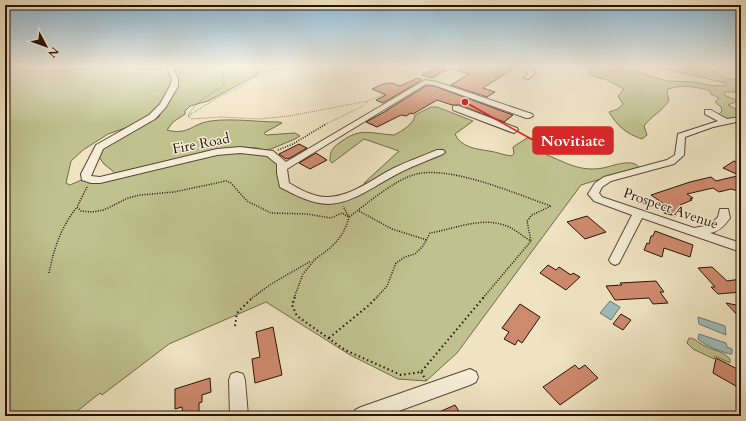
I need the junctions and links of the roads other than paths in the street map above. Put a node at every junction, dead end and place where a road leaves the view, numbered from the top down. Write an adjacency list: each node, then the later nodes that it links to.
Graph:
1 (174, 86): 11 (street, Fire Road)
2 (419, 86): 11 (street)
3 (443, 86): 6 (street)
4 (456, 108): 9 (street)
5 (708, 112): 8 (street)
6 (529, 116)
7 (741, 119): 8 (street)
8 (726, 122): 13 (street, Prospect Avenue)
9 (514, 130)
10 (440, 152): 11 (street)
11 (282, 168)
12 (724, 212): 14 (street)
13 (638, 213): 15 (street, Prospect Avenue); 18 (street)
14 (714, 228): 15 (street); 16 (street)
15 (694, 232): 16 (street, Prospect Avenue)
16 (725, 242): 17 (street, Prospect Avenue)
17 (741, 248)
18 (615, 260)
19 (470, 377): 22 (street)
20 (238, 380): 21 (street)
21 (239, 416)
22 (361, 416)

